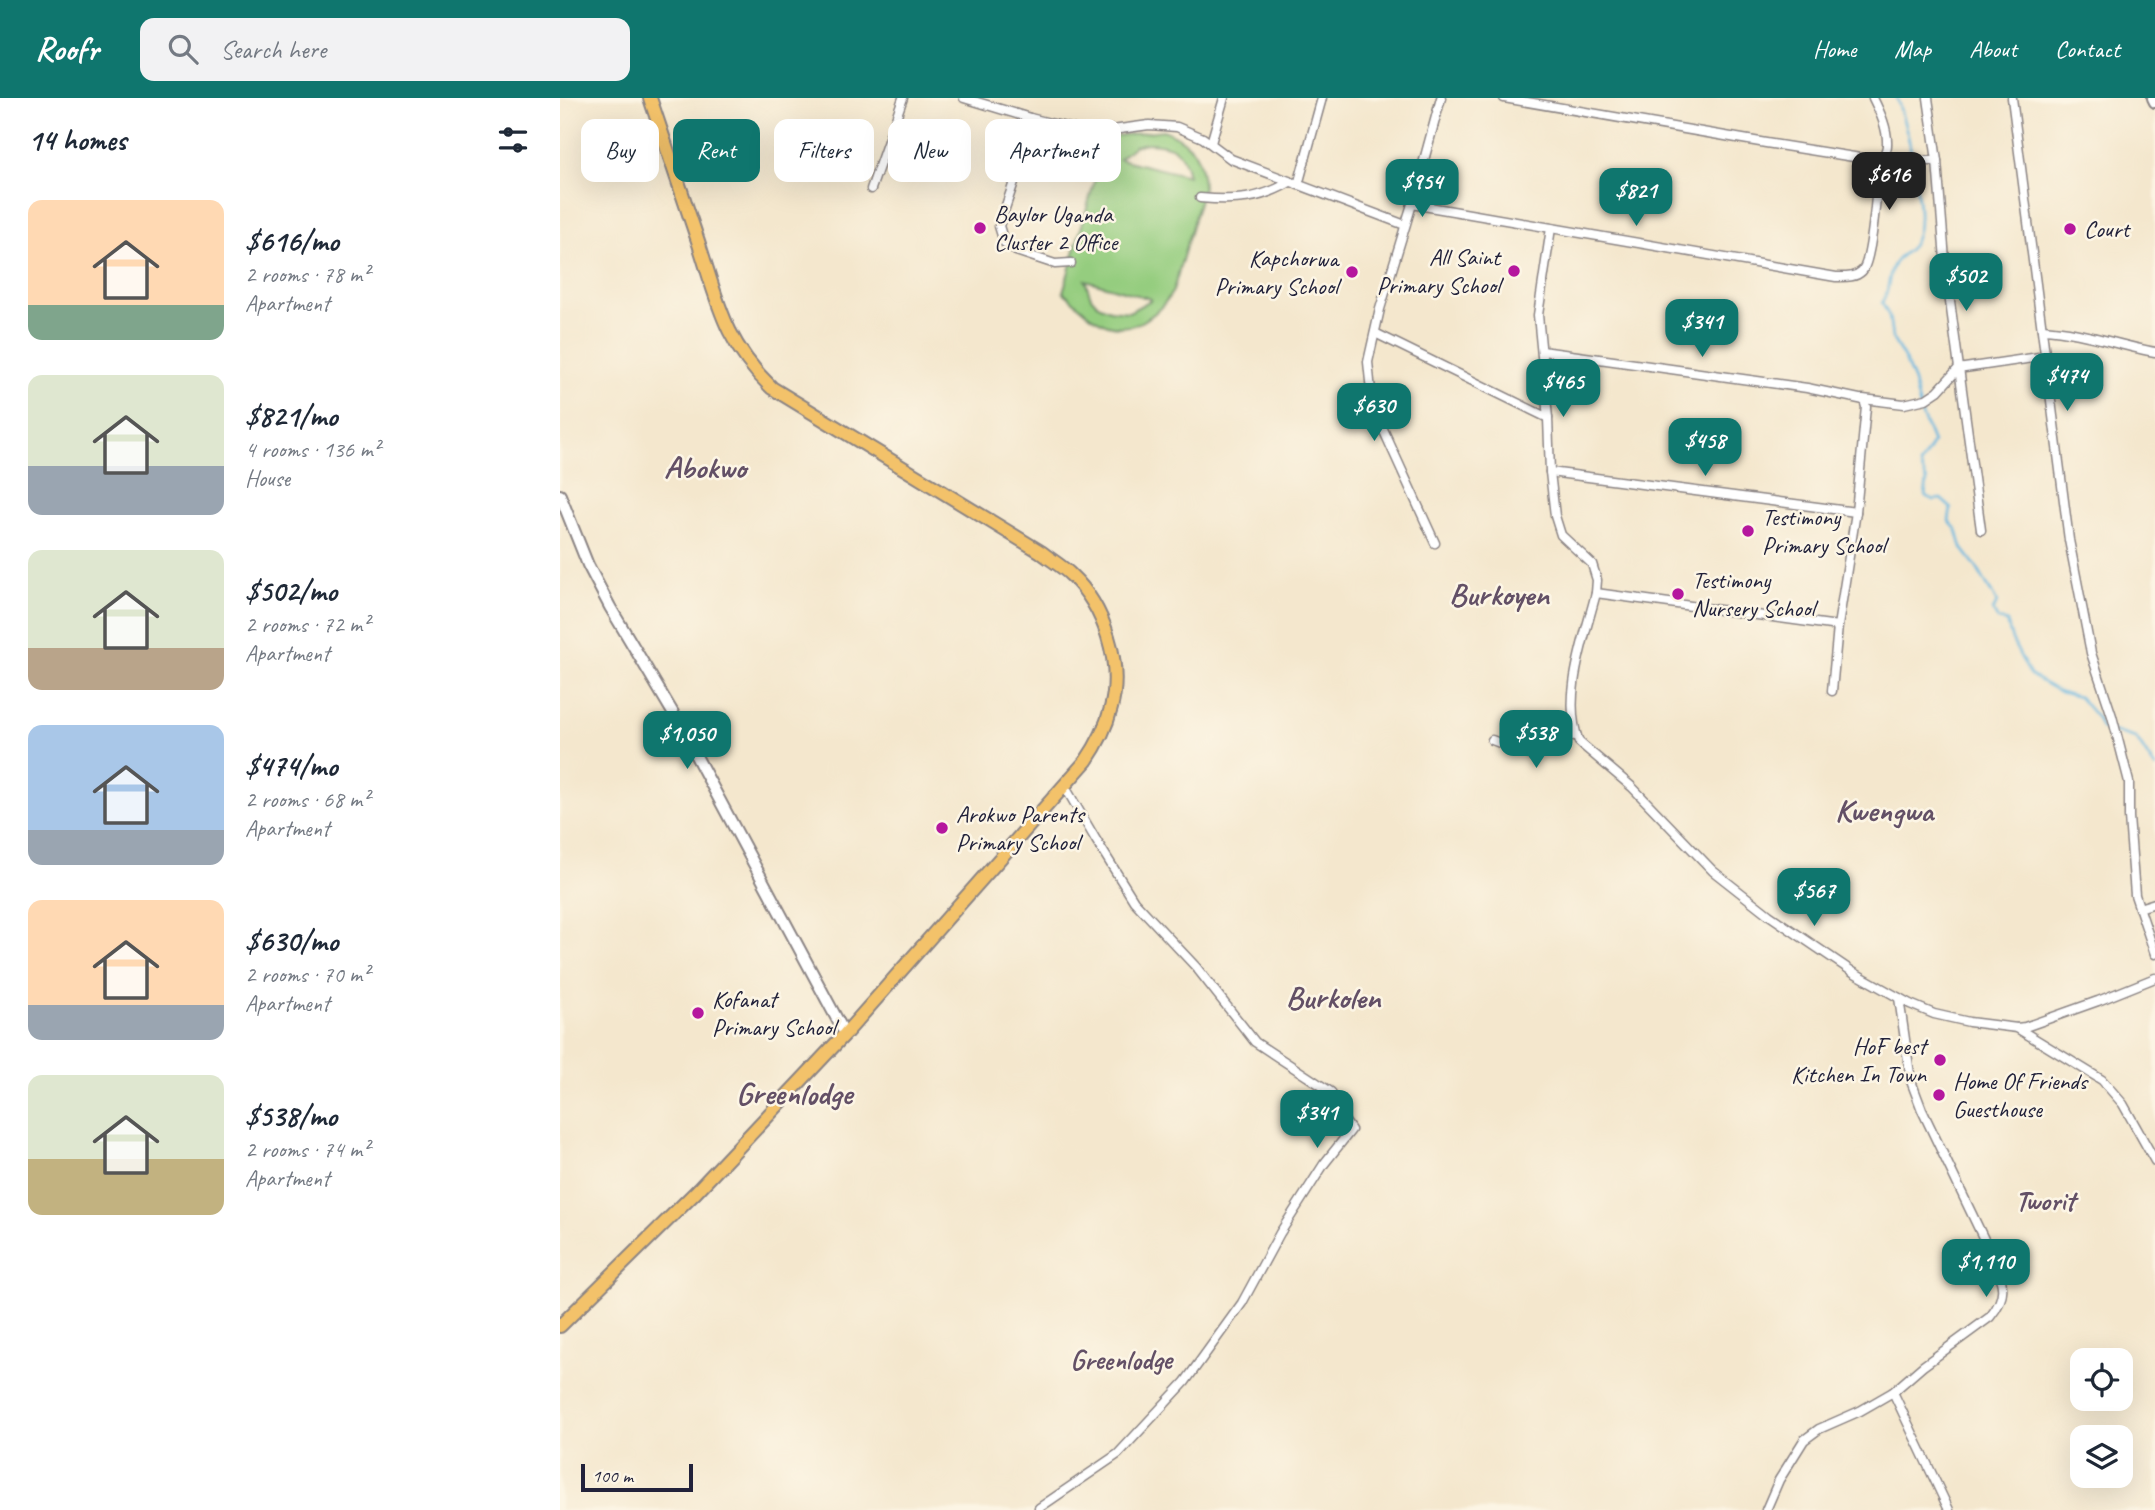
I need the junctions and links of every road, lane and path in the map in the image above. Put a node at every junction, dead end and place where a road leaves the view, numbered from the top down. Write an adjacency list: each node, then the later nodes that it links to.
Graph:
1 (650, 98): 40 (main road)
2 (903, 98): 16 (street)
3 (964, 98): 11 (street)
4 (1224, 98): 12 (street)
5 (1322, 98): 15 (street)
6 (1441, 98): 18 (street)
7 (1504, 98): 13 (street)
8 (1873, 98): 13 (street)
9 (1928, 98): 14 (street)
10 (2012, 98): 22 (street)
11 (1030, 118): 12 (street); 21 (street)
12 (1211, 143): 15 (street)
13 (1879, 161): 14 (street); 20 (street)
14 (1937, 161): 27 (street)
15 (1294, 183): 17 (street); 19 (street)
16 (871, 189)
17 (1200, 198)
18 (1412, 204): 19 (street); 20 (street)
19 (1405, 225): 23 (street)
20 (1551, 228): 24 (street)
21 (1071, 263)
22 (2042, 329): 25 (street); 26 (street)
23 (1375, 333): 29 (street); 34 (street)
24 (1542, 351): 28 (street); 29 (street)
25 (2155, 352)
26 (2046, 356): 27 (street); 42 (street)
27 (1958, 369): 28 (street); 33 (street)
28 (1862, 399): 32 (street)
29 (1548, 418): 30 (street)
30 (1550, 472): 32 (street); 35 (street)
31 (560, 495): 48 (street)
32 (1856, 512): 36 (street)
33 (1981, 530)
34 (1435, 543)
35 (1596, 593): 36 (street); 38 (street)
36 (1838, 626): 37 (street)
37 (1832, 691)
38 (1576, 734): 39 (street); 46 (street)
39 (1492, 740)
40 (1064, 785): 48 (main road); 52 (street)
41 (2155, 903): 42 (street)
42 (2139, 908): 43 (street)
43 (2152, 937): 44 (street)
44 (2155, 954)
45 (2155, 978): 47 (street)
46 (1899, 998): 47 (street); 51 (street)
47 (2017, 1028): 49 (street)
48 (845, 1034): 50 (main road)
49 (2155, 1161)
50 (560, 1326)
51 (1894, 1392): 53 (street); 54 (street)
52 (1039, 1510)
53 (1766, 1510)
54 (1949, 1510)

